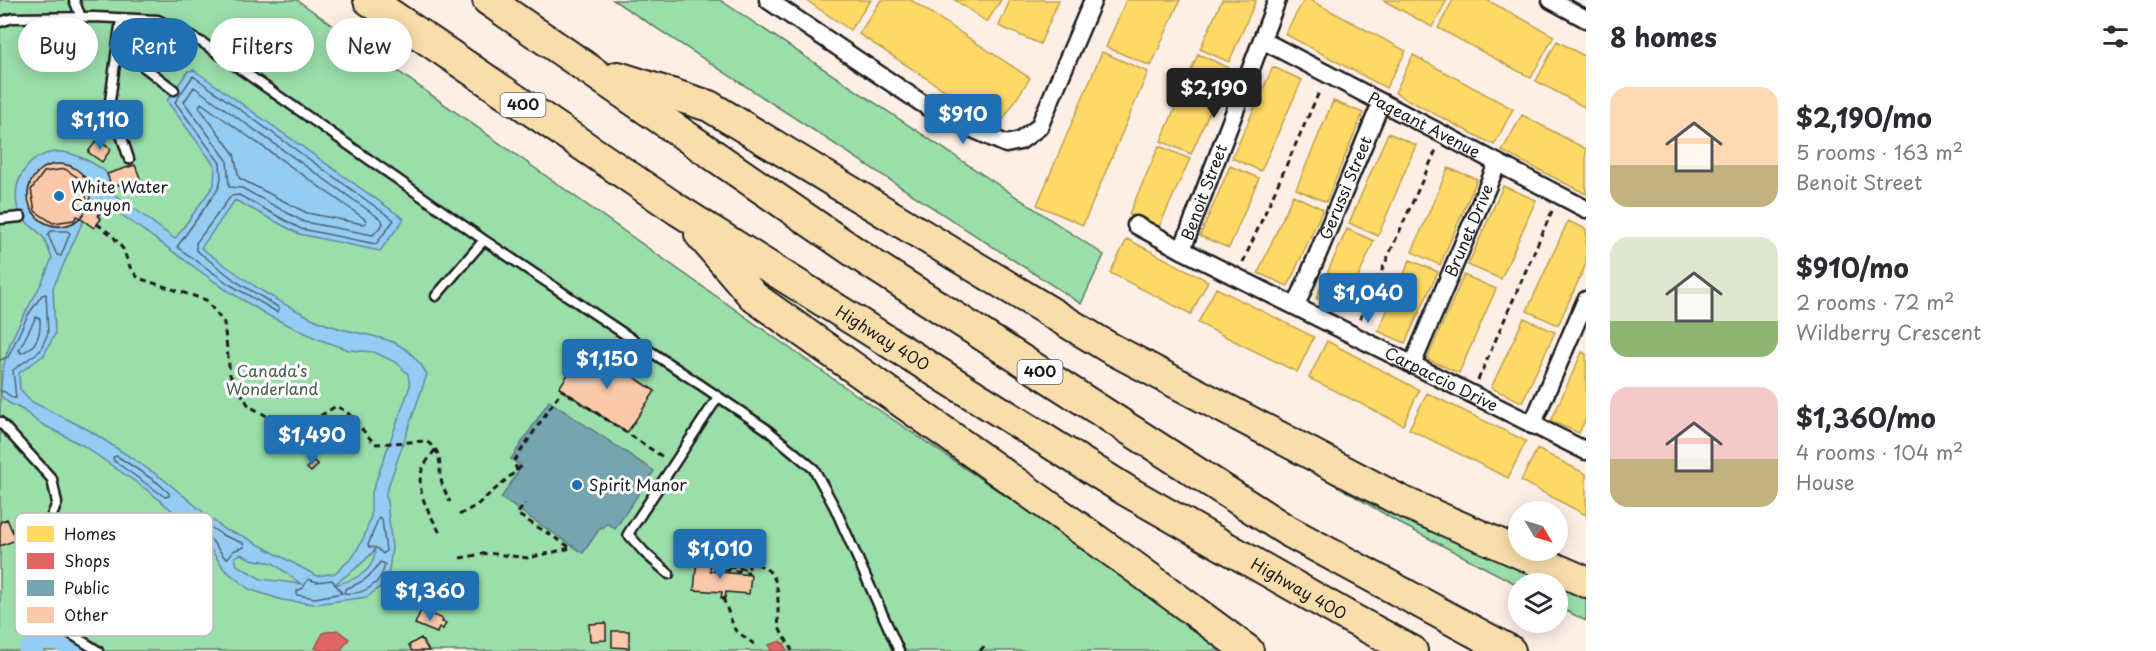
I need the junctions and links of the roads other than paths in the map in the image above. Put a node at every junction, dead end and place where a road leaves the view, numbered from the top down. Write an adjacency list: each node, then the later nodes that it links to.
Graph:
1 (74, 0): 8 (lane)
2 (369, 0): 22 (highway, Highway 400 / 400)
3 (488, 0): 14 (highway, 400)
4 (768, 0): 5 (street)
5 (1093, 0)
6 (1277, 0): 13 (street, Benoit Street)
7 (1551, 0): 10 (street)
8 (81, 17): 9 (lane); 11 (lane)
9 (110, 18)
10 (1586, 20)
11 (0, 22)
12 (198, 40): 26 (lane)
13 (1262, 40): 18 (street, Pageant Avenue); 27 (street, Benoit Street)
14 (587, 67): 38 (highway); 44 (highway, 400)
15 (114, 72): 19 (lane)
16 (151, 72): 17 (lane)
17 (174, 90)
18 (1381, 102): 20 (street, Pageant Avenue); 30 (street, Gerussi Street)
19 (129, 159)
20 (1497, 164): 21 (street, Pageant Avenue); 31 (street, Brunet Drive)
21 (1586, 209)
22 (678, 210): 42 (highway); 43 (highway, Highway 400 / 400)
23 (21, 217): 24 (lane)
24 (0, 219)
25 (1136, 225): 27 (street, Carpaccio Drive)
26 (484, 240): 28 (lane); 32 (lane)
27 (1182, 250): 30 (street, Carpaccio Drive)
28 (436, 296)
29 (1586, 300): 34 (street)
30 (1296, 306): 31 (street, Carpaccio Drive)
31 (1412, 365): 34 (street, Carpaccio Drive)
32 (718, 397): 37 (lane); 41 (lane)
33 (0, 422): 36 (lane)
34 (1532, 425): 35 (street, Carpaccio Drive)
35 (1586, 451)
36 (53, 513)
37 (669, 574)
38 (1586, 582)
39 (75, 636): 40 (lane)
40 (98, 651)
41 (898, 651)
42 (1248, 651)
43 (1412, 651)
44 (1510, 651)

